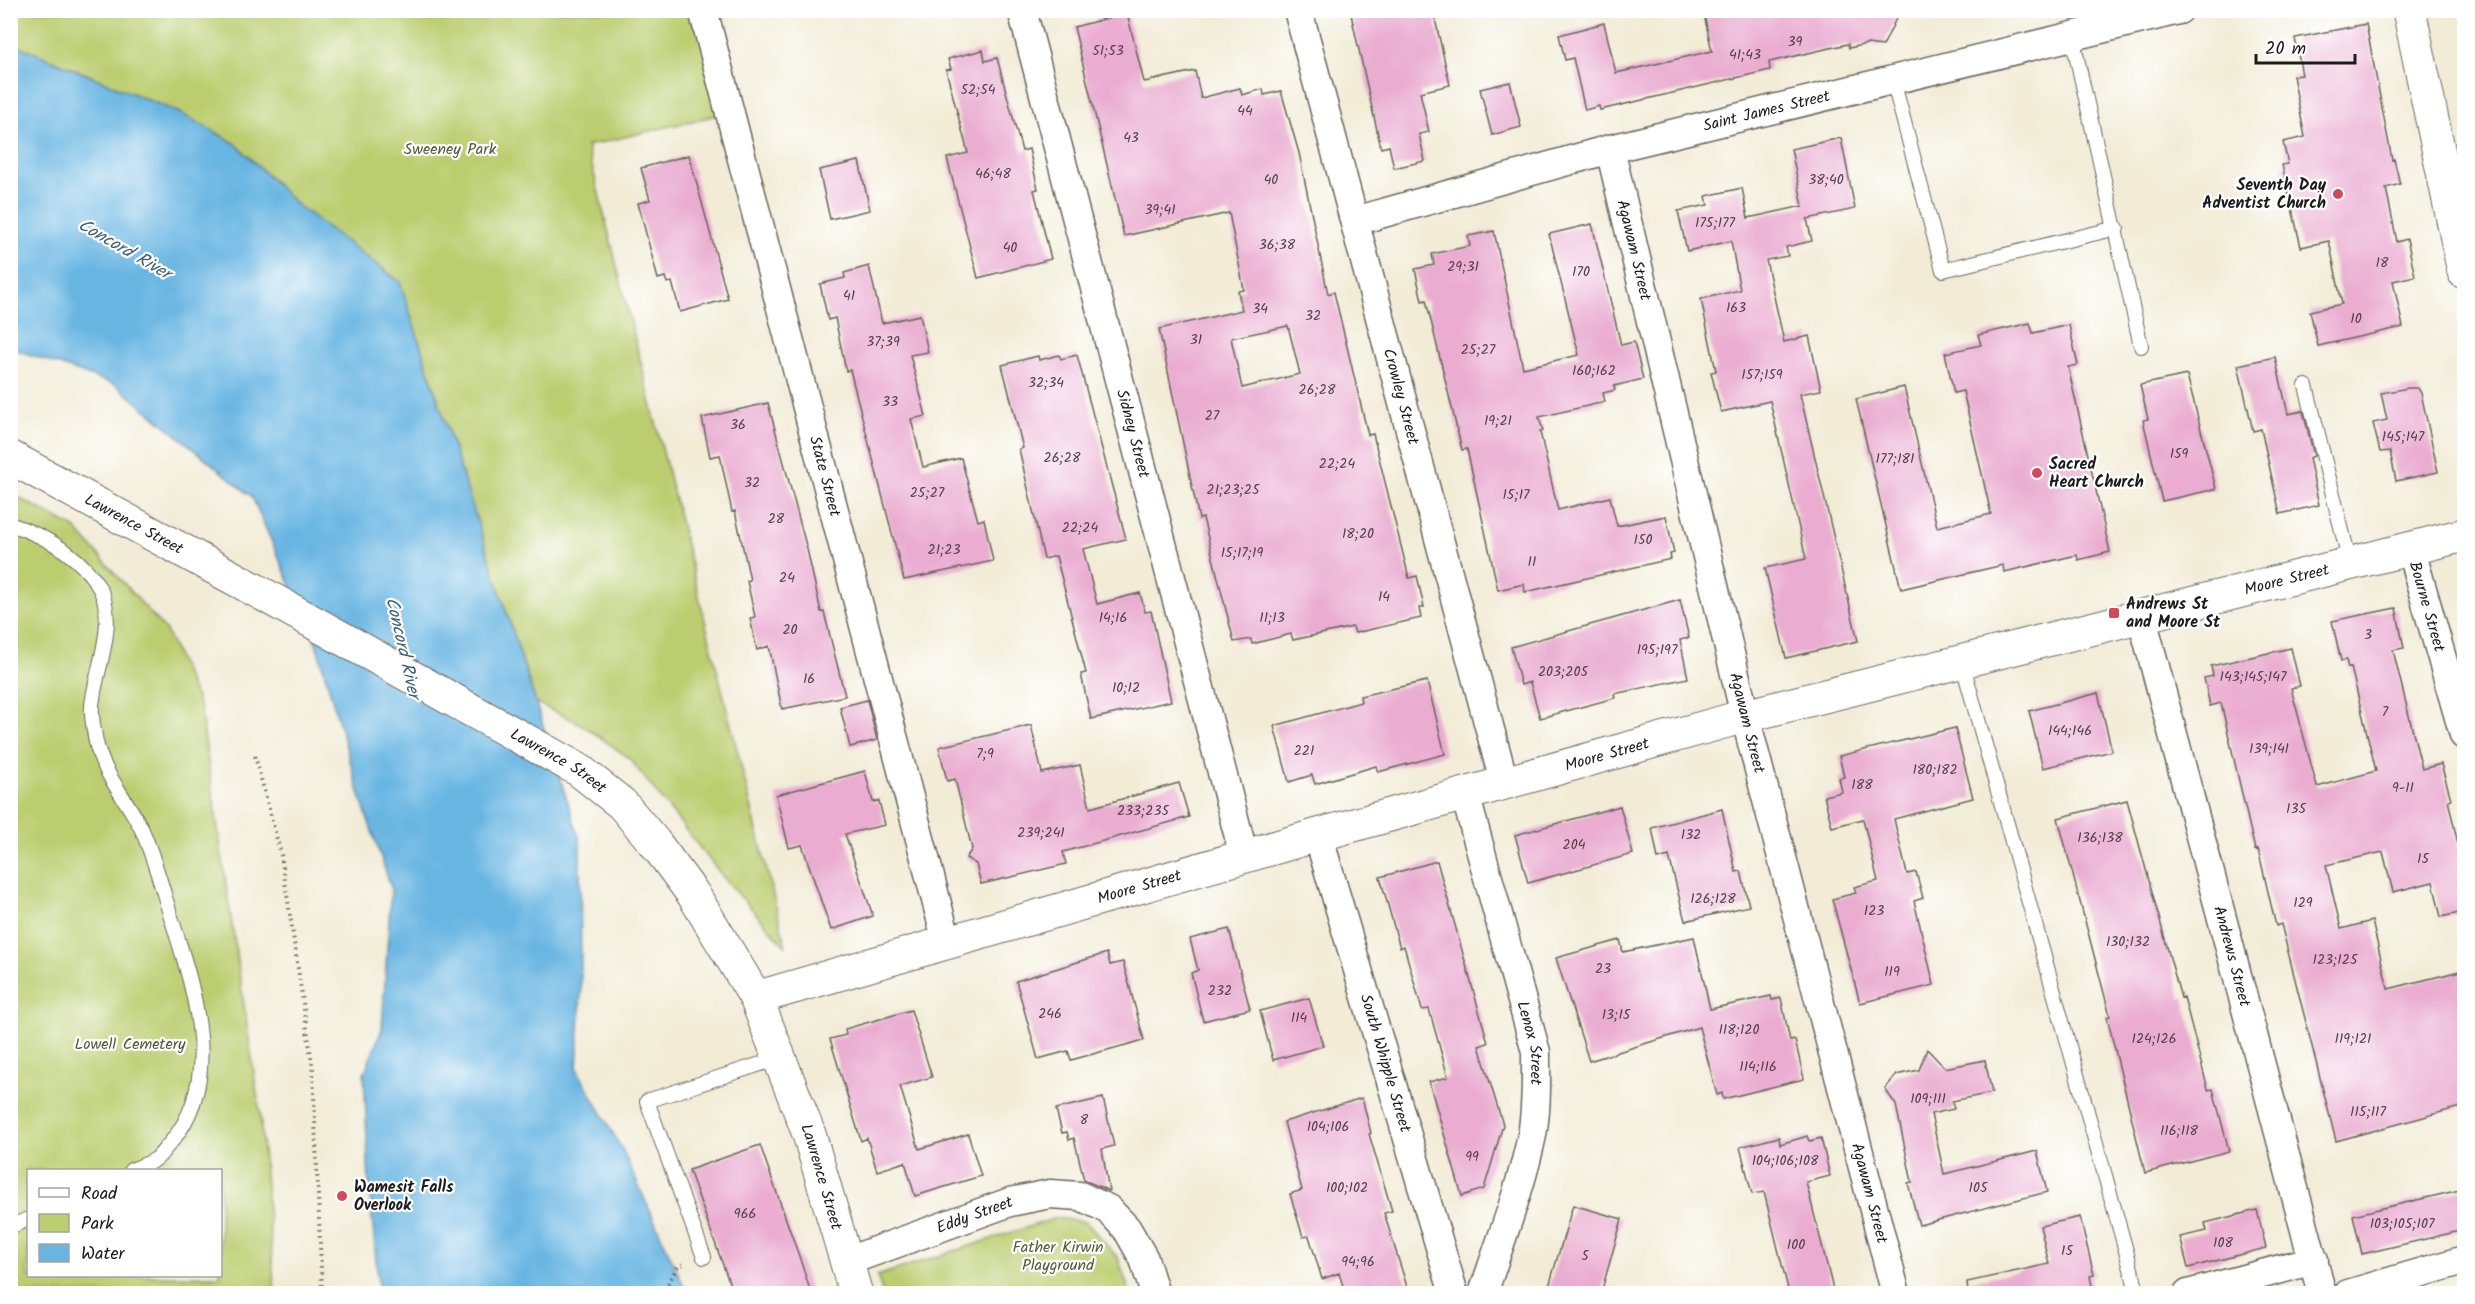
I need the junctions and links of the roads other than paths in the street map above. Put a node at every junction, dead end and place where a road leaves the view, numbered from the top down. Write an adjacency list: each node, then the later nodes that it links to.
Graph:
1 (703, 10): 27 (street, State Street)
2 (1022, 10): 26 (street, Sidney Street)
3 (1298, 10): 9 (street, Crowley Street)
4 (2180, 10): 6 (street, Saint James Street)
5 (2409, 10): 11 (street)
6 (2072, 36): 7 (street, Saint James Street); 10 (lane)
7 (1893, 80): 8 (street, Saint James Street); 10 (lane)
8 (1610, 149): 9 (street, Saint James Street); 21 (street, Agawam Street)
9 (1355, 221): 23 (street, Crowley Street)
10 (2117, 228): 12 (lane)
11 (2464, 272)
12 (2141, 346)
13 (2306, 386): 18 (lane)
14 (10, 457): 28 (street, Lawrence Street)
15 (10, 524): 30 (lane)
16 (2464, 535): 17 (street, Moore Street)
17 (2410, 547): 18 (street, Moore Street); 22 (street, Bourne Street)
18 (2350, 563): 19 (street, Moore Street)
19 (2142, 618): 20 (street, Moore Street); 34 (street, Andrews Street)
20 (1962, 662): 21 (street, Moore Street); 42 (lane)
21 (1745, 716): 23 (street, Moore Street); 41 (street, Agawam Street)
22 (2464, 735)
23 (1504, 782): 24 (street, Moore Street)
24 (1465, 794): 25 (street, Moore Street); 40 (street, Lenox Street)
25 (1318, 834): 26 (street, Moore Street); 39 (street, South Whipple Street)
26 (1244, 856): 27 (street, Moore Street)
27 (947, 942): 28 (street, Moore Street)
28 (756, 998): 29 (street, Lawrence Street)
29 (779, 1058): 33 (lane); 36 (street, Lawrence Street)
30 (133, 1169)
31 (27, 1219): 32 (lane)
32 (10, 1227)
33 (704, 1257)
34 (2314, 1260): 43 (street); 44 (street, Andrews Street)
35 (2464, 1260): 45 (street)
36 (845, 1262): 37 (street, Lawrence Street); 38 (street, Eddy Street)
37 (856, 1293)
38 (1155, 1293)
39 (1454, 1293)
40 (1483, 1293)
41 (1896, 1293)
42 (2138, 1293)
43 (2188, 1293)
44 (2322, 1293)
45 (2348, 1293)

